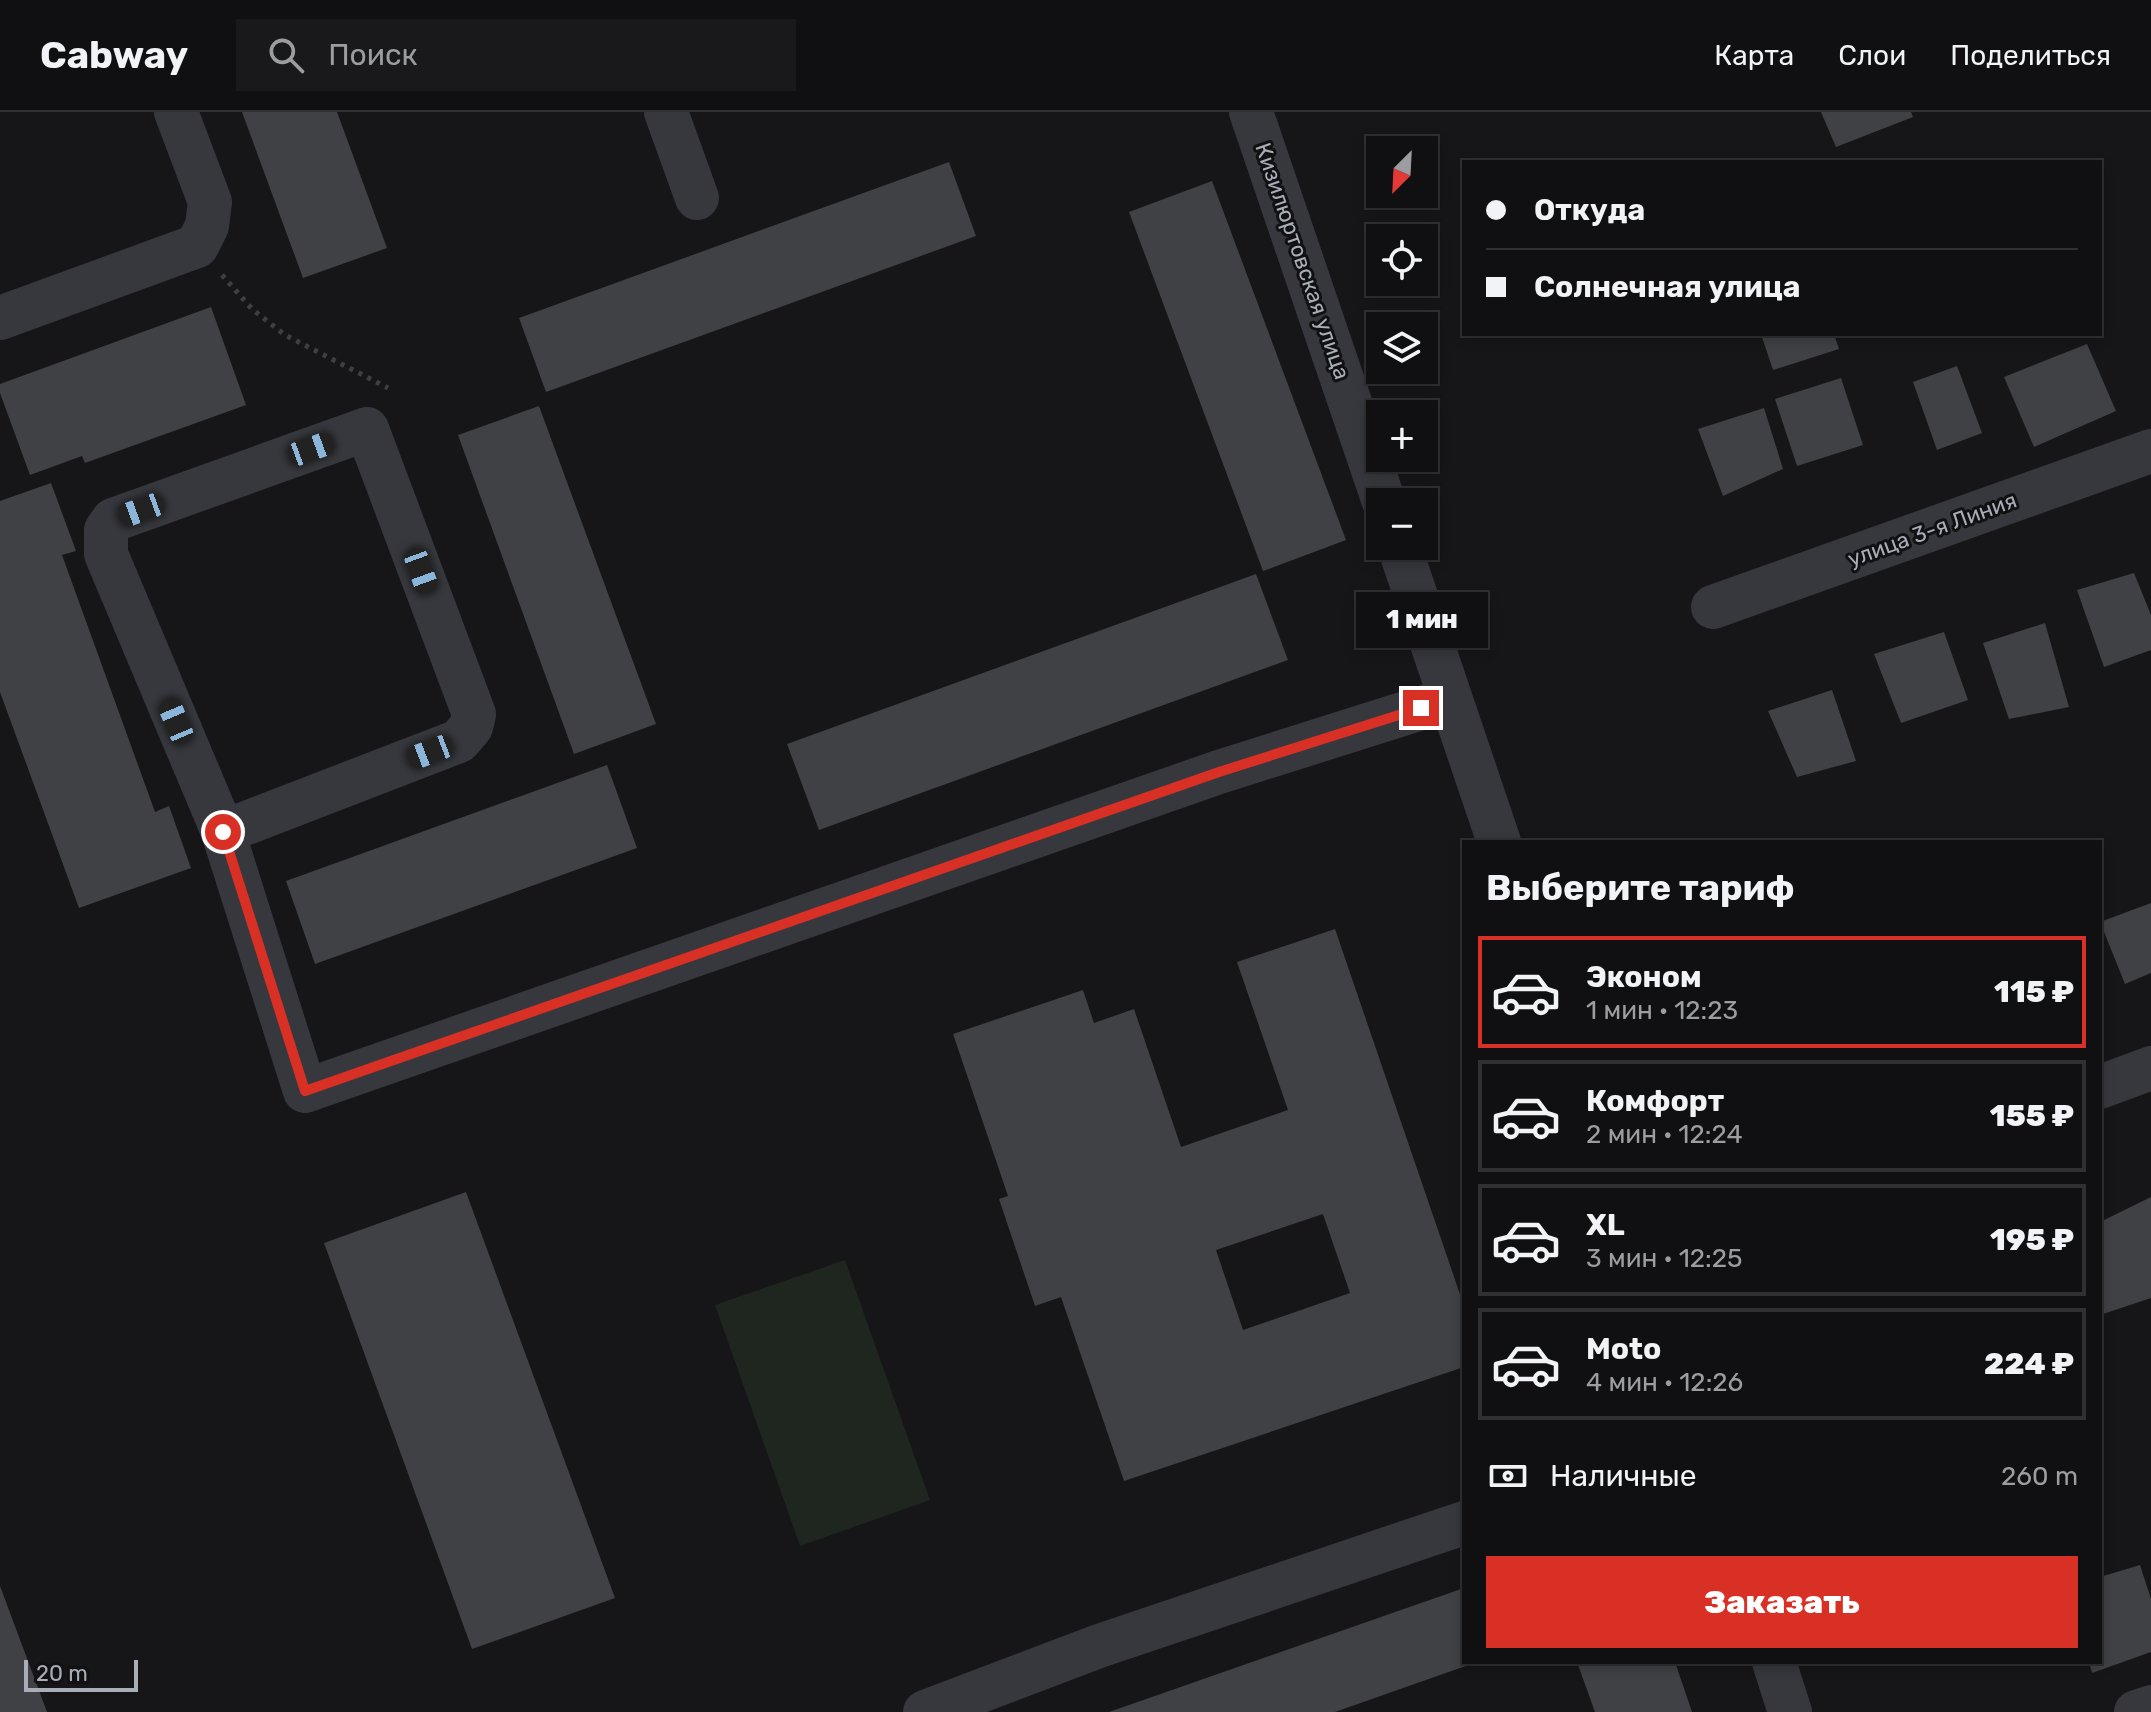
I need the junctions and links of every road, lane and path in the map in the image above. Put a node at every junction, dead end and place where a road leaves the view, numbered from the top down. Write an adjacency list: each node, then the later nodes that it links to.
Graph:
1 (176, 112): 5 (street)
2 (666, 112): 4 (street)
3 (1251, 112): 9 (street, Кизилюртовская улица)
4 (697, 198)
5 (197, 246): 6 (street); 7 (path)
6 (0, 318)
7 (388, 388)
8 (2151, 451): 11 (street, улица 3-я Линия)
9 (1379, 488)
10 (1404, 560): 12 (street)
11 (1713, 607)
12 (1450, 699): 13 (street); 14 (street)
13 (223, 832): 13 (street)
14 (1498, 840)
15 (2151, 1068): 16 (street)
16 (2102, 1086)
17 (1462, 1524): 20 (street)
18 (1775, 1664): 21 (street)
19 (2151, 1707): 22 (street)
20 (925, 1712)
21 (1790, 1712)
22 (2136, 1712)

